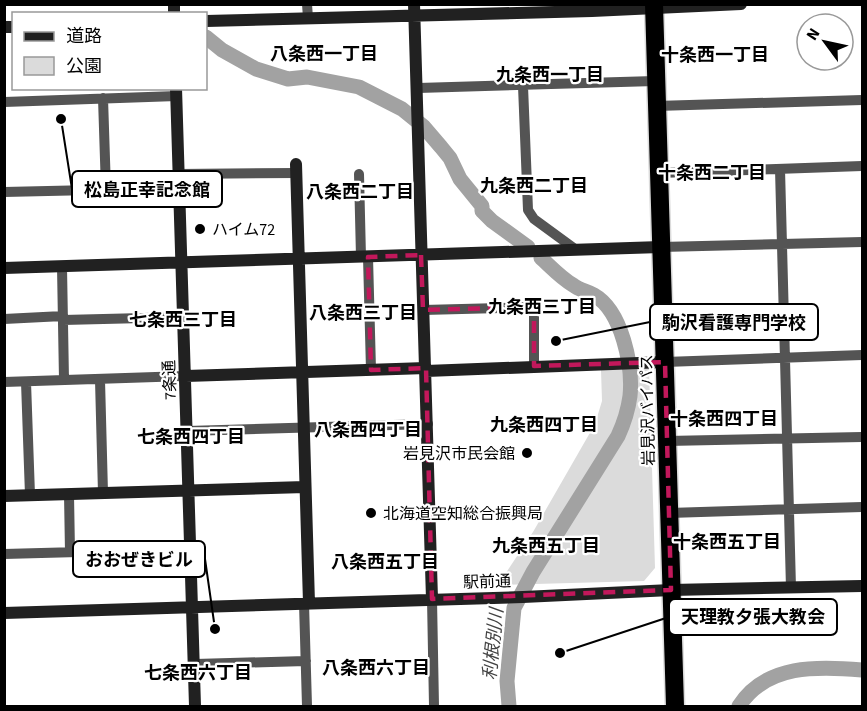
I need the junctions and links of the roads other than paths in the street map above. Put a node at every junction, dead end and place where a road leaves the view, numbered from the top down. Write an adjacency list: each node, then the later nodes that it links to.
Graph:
1 (307, 4): 5 (street)
2 (741, 4): 3 (street)
3 (654, 6): 4 (street); 7 (highway, 岩見沢バイパス)
4 (414, 9): 5 (street); 9 (street)
5 (308, 18): 6 (street)
6 (207, 21)
7 (655, 81): 8 (street); 15 (highway, 岩見沢バイパス)
8 (523, 86): 9 (street); 28 (street)
9 (418, 88): 29 (street)
10 (177, 92): 12 (street); 20 (street, 7条通)
11 (63, 94): 12 (street); 14 (street)
12 (103, 99): 23 (street)
13 (862, 100): 15 (street)
14 (4, 102)
15 (656, 106): 19 (highway, 岩見沢バイパス)
16 (862, 166): 18 (street)
17 (296, 168): 20 (street); 31 (street)
18 (780, 169): 19 (street); 26 (street)
19 (659, 173): 27 (highway, 岩見沢バイパス)
20 (179, 174): 22 (street, 7条通)
21 (359, 174): 30 (street)
22 (179, 188): 23 (street); 32 (street, 7条通)
23 (106, 190): 24 (street)
24 (4, 192)
25 (862, 242): 26 (street)
26 (782, 244): 27 (street); 40 (street)
27 (661, 247): 28 (street); 41 (highway, 岩見沢バイパス)
28 (570, 249): 29 (street)
29 (421, 255): 30 (street); 35 (street)
30 (364, 257): 31 (street); 44 (street)
31 (298, 259): 32 (street); 45 (street)
32 (182, 261): 33 (street); 36 (street, 7条通)
33 (62, 267): 34 (street); 37 (street)
34 (4, 268)
35 (423, 310): 42 (street); 43 (street)
36 (184, 317): 37 (street); 46 (street, 7条通)
37 (63, 318): 38 (street); 48 (street)
38 (4, 319)
39 (862, 355): 40 (street)
40 (786, 356): 41 (street); 55 (street)
41 (665, 362): 42 (street); 56 (highway, 岩見沢バイパス)
42 (534, 366): 43 (street)
43 (426, 369): 44 (street); 51 (street)
44 (371, 370): 45 (street)
45 (301, 372): 46 (street); 52 (street)
46 (186, 376): 47 (street); 53 (street, 7条通)
47 (100, 380): 48 (street); 59 (street)
48 (64, 381): 50 (street)
49 (4, 382): 50 (street)
50 (26, 382): 61 (street)
51 (428, 424): 52 (street); 72 (street)
52 (303, 427): 53 (street); 57 (street)
53 (188, 431): 58 (street, 7条通)
54 (862, 437): 55 (street)
55 (788, 439): 56 (street); 64 (street)
56 (667, 441): 65 (highway, 岩見沢バイパス)
57 (305, 487): 58 (street); 73 (street)
58 (189, 490): 59 (street); 66 (street, 7条通)
59 (103, 493): 60 (street)
60 (69, 494): 61 (street); 67 (street)
61 (30, 495): 62 (street)
62 (4, 496)
63 (862, 507): 64 (street)
64 (790, 509): 65 (street); 70 (street)
65 (669, 513): 71 (highway, 岩見沢バイパス)
66 (190, 549): 67 (street); 74 (street, 7条通)
67 (70, 552): 68 (street)
68 (4, 554)
69 (862, 586): 70 (street, 駅前通)
70 (792, 588): 71 (street, 駅前通)
71 (671, 590): 72 (street, 駅前通); 81 (highway, 岩見沢バイパス)
72 (432, 599): 73 (street, 駅前通); 80 (street)
73 (307, 603): 74 (street, 駅前通); 76 (street)
74 (192, 606): 75 (street, 駅前通); 77 (street, 7条通)
75 (4, 613)
76 (306, 661): 77 (street); 79 (street)
77 (195, 664): 78 (street, 7条通)
78 (195, 706)
79 (307, 706)
80 (434, 706)
81 (675, 706)

